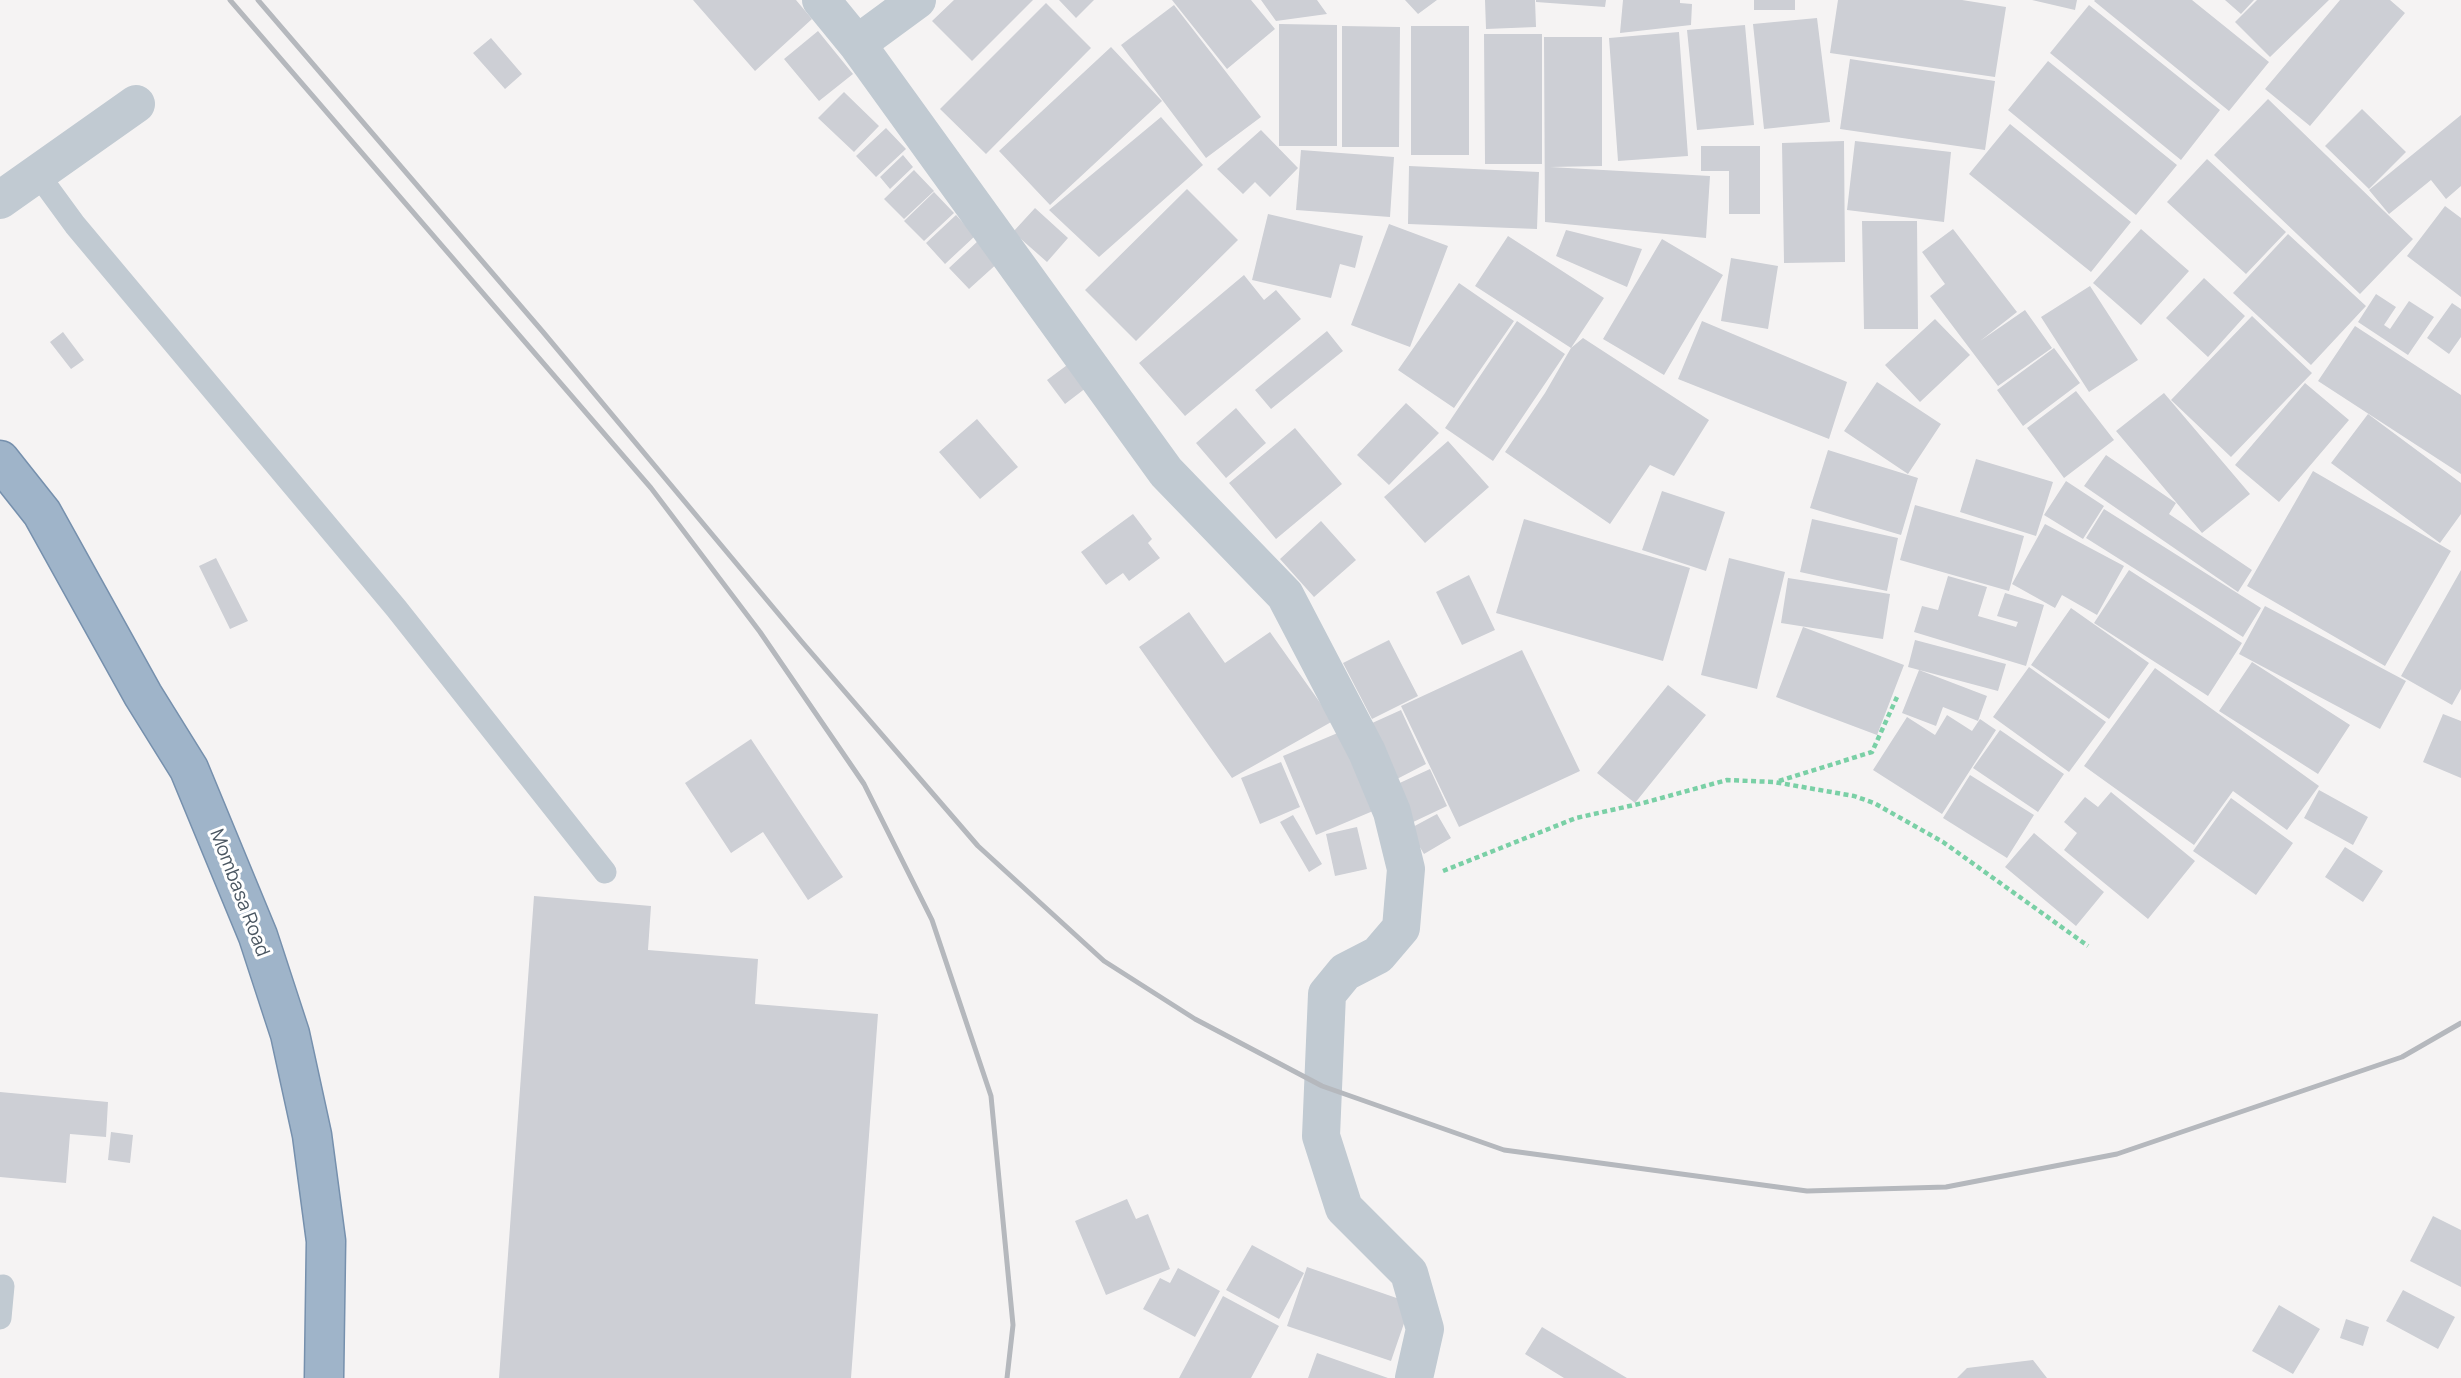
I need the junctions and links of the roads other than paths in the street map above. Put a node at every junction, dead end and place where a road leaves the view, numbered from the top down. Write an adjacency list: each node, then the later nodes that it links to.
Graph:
1 (821, 0): 3 (street)
2 (917, 0): 3 (street)
3 (857, 44): 12 (street)
4 (136, 104): 5 (street)
5 (37, 173): 6 (street); 8 (lane)
6 (0, 201)
7 (0, 460): 11 (highway, Mombasa Road)
8 (605, 873)
9 (3, 1286): 10 (lane)
10 (0, 1318)
11 (324, 1378)
12 (1414, 1378)

